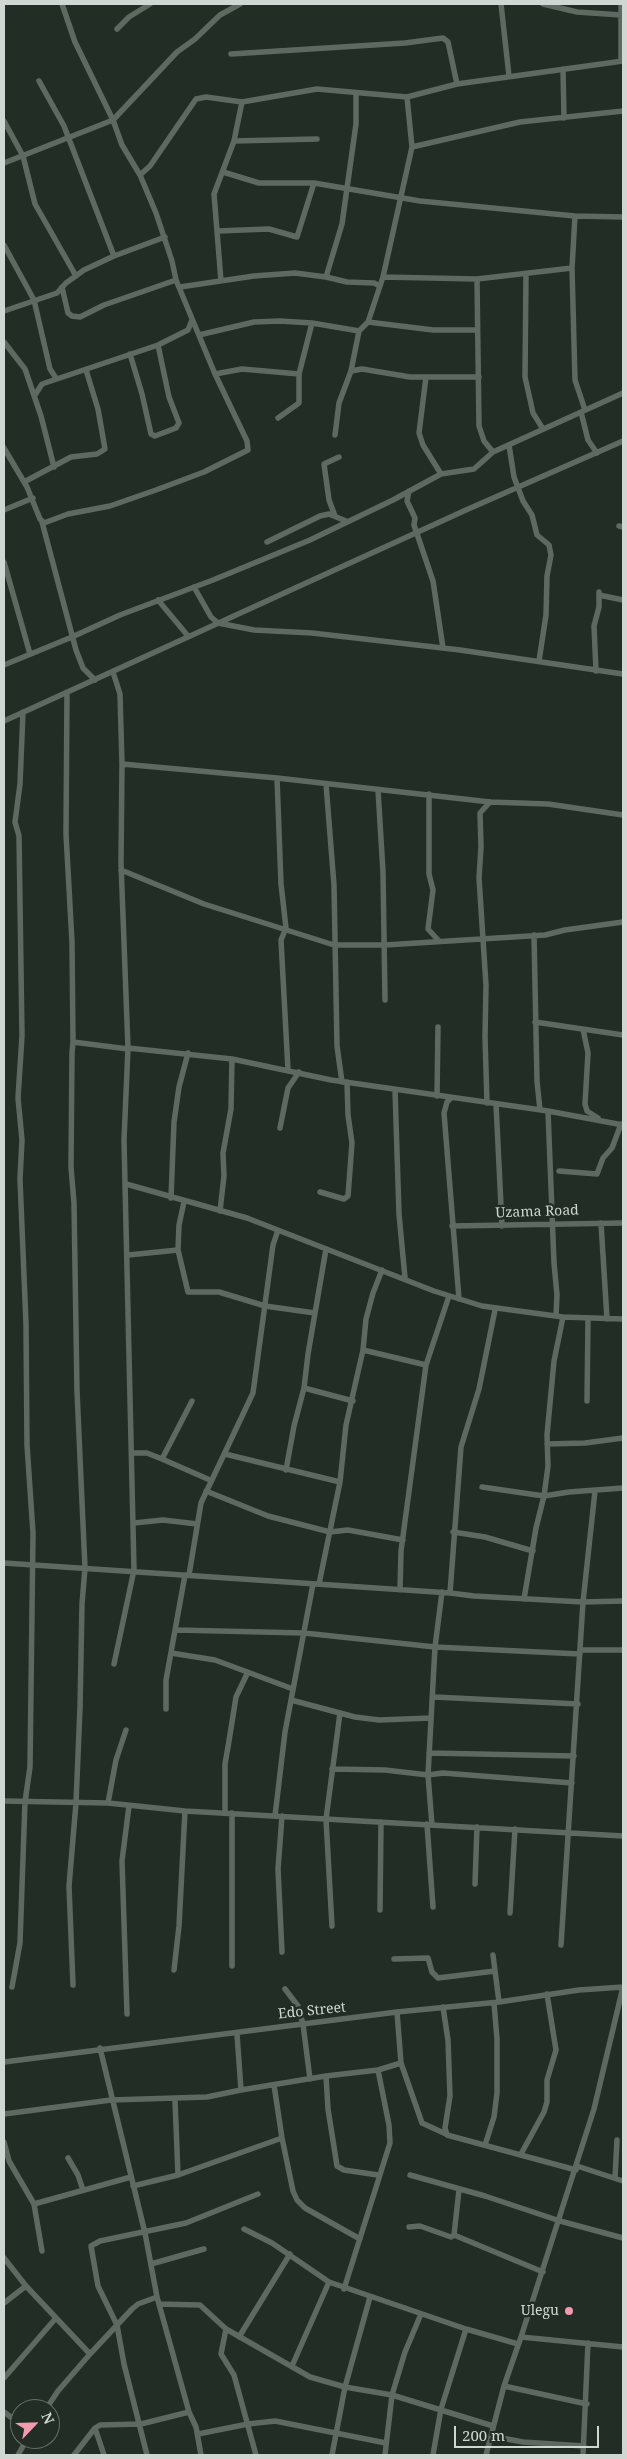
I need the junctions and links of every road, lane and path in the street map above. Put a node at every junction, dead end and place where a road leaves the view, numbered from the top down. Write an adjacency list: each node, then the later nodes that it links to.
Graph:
1 (62, 4): 20 (street)
2 (150, 4): 8 (street)
3 (240, 4): 20 (street)
4 (501, 4): 12 (street)
5 (543, 4): 7 (street)
6 (621, 4): 7 (street)
7 (621, 15): 10 (street)
8 (117, 29)
9 (231, 54): 14 (street)
10 (622, 61): 11 (street)
11 (563, 69): 12 (street); 19 (street)
12 (509, 76): 14 (street)
13 (39, 81): 22 (street)
14 (457, 84): 16 (street)
15 (356, 94): 16 (street); 17 (street); 31 (street)
16 (407, 97): 25 (street)
17 (242, 102): 24 (street); 29 (street)
18 (623, 111): 19 (street)
19 (564, 118): 25 (street)
20 (113, 120): 22 (street); 29 (street)
21 (4, 121): 26 (street)
22 (68, 138): 26 (street); 38 (street)
23 (317, 139): 24 (street)
24 (234, 140): 28 (street)
25 (412, 147): 32 (street)
26 (23, 156): 27 (street); 41 (street)
27 (4, 163)
28 (223, 172): 30 (street); 35 (street)
29 (140, 175): 36 (street)
30 (314, 183): 31 (street); 35 (street)
31 (348, 188): 32 (street); 42 (street)
32 (399, 198): 33 (street); 43 (street)
33 (575, 216): 34 (street); 39 (street)
34 (623, 217)
35 (217, 231): 46 (street)
36 (165, 237): 38 (street); 44 (street)
37 (4, 246): 52 (street)
38 (114, 256): 41 (street)
39 (572, 268): 40 (street); 72 (street)
40 (526, 274): 45 (street); 74 (street)
41 (76, 276): 49 (street)
42 (326, 277): 46 (street); 48 (street)
43 (383, 277): 45 (street); 48 (street)
44 (176, 280): 49 (street); 50 (street)
45 (477, 280): 57 (street)
46 (221, 281): 47 (street)
47 (192, 286): 50 (street); 51 (street)
48 (380, 286): 55 (street)
49 (62, 287): 52 (street)
50 (180, 287): 51 (street)
51 (185, 297): 54 (street)
52 (34, 300): 53 (street); 69 (street)
53 (4, 311)
54 (192, 320): 59 (street); 61 (street)
55 (368, 322): 57 (street); 58 (street)
56 (312, 323): 58 (street); 59 (street); 66 (street)
57 (477, 330): 68 (street)
58 (359, 332): 64 (street)
59 (199, 335): 65 (street)
60 (4, 342): 71 (street)
61 (158, 345): 62 (street); 62 (street)
62 (130, 354): 63 (street)
63 (86, 370): 69 (street); 83 (street)
64 (351, 372): 67 (street); 75 (street)
65 (215, 374): 66 (street); 92 (street)
66 (299, 374): 73 (street)
67 (426, 377): 68 (street); 84 (street)
68 (479, 377): 79 (street)
69 (56, 378): 71 (street)
70 (623, 393): 72 (street)
71 (35, 395): 83 (street)
72 (583, 411): 74 (street); 80 (street)
73 (278, 418)
74 (543, 429): 77 (street)
75 (335, 435)
76 (623, 442): 80 (street)
77 (509, 445): 79 (street); 86 (street)
78 (4, 448): 81 (street)
79 (494, 452): 84 (street)
80 (597, 453): 86 (street)
81 (6, 455): 85 (street)
82 (339, 457): 90 (street)
83 (54, 467): 85 (street)
84 (440, 474): 87 (street)
85 (24, 482): 88 (street)
86 (518, 489): 93 (street); 104 (street)
87 (409, 491): 91 (street); 93 (street)
88 (33, 498): 89 (street); 92 (street)
89 (4, 510)
90 (336, 516): 91 (street); 94 (street)
91 (346, 521): 96 (street)
92 (42, 522): 101 (street)
93 (419, 533): 99 (street); 102 (street)
94 (267, 542)
95 (4, 562): 103 (street)
96 (194, 588): 97 (street); 99 (street)
97 (158, 600): 100 (street); 101 (street)
98 (623, 600): 106 (street)
99 (218, 623): 100 (street); 102 (street)
100 (188, 636): 107 (street)
101 (72, 637): 103 (street); 109 (street)
102 (443, 648): 104 (street)
103 (30, 654): 105 (street)
104 (539, 661): 106 (street)
105 (4, 665)
106 (596, 671): 108 (street)
107 (113, 672): 109 (street); 113 (street)
108 (623, 674)
109 (95, 680): 110 (street)
110 (67, 692): 111 (street); 133 (street)
111 (23, 712): 112 (street); 203 (street)
112 (4, 721)
113 (122, 764): 114 (street); 120 (street)
114 (277, 778): 115 (street); 122 (street)
115 (326, 784): 116 (street); 126 (street)
116 (378, 790): 117 (street); 127 (street)
117 (429, 794): 118 (street); 125 (street)
118 (490, 802): 119 (street); 124 (street)
119 (623, 815)
120 (121, 870): 122 (street); 134 (street)
121 (623, 922): 123 (street)
122 (286, 928): 126 (street); 137 (street)
123 (534, 935): 124 (street); 129 (street)
124 (483, 938): 125 (street); 143 (street)
125 (439, 941): 127 (street)
126 (334, 944): 127 (street); 139 (street)
127 (385, 945): 128 (street)
128 (385, 1000)
129 (535, 1022): 131 (street); 145 (street)
130 (438, 1027): 141 (street)
131 (584, 1030): 132 (street); 147 (street)
132 (623, 1035)
133 (73, 1042): 134 (street); 204 (street)
134 (128, 1049): 135 (street); 151 (street)
135 (188, 1053): 136 (street); 153 (street)
136 (232, 1059): 137 (street); 155 (street)
137 (288, 1070): 138 (street)
138 (299, 1072): 139 (street); 149 (street)
139 (345, 1082): 140 (street); 152 (street)
140 (395, 1090): 141 (street); 166 (street)
141 (438, 1096): 142 (street)
142 (451, 1098): 143 (street); 159 (street)
143 (487, 1103): 144 (street)
144 (496, 1104): 145 (street); 160 (street)
145 (540, 1110): 146 (street)
146 (548, 1111): 147 (street); 157 (street)
147 (601, 1121): 148 (street)
148 (622, 1124): 150 (street)
149 (280, 1128)
150 (558, 1171)
151 (126, 1184): 153 (street); 164 (street)
152 (320, 1192)
153 (171, 1198): 154 (street)
154 (184, 1202): 155 (street); 163 (street)
155 (220, 1211): 161 (street)
156 (623, 1223): 158 (street, Uzama Road)
157 (552, 1224): 158 (street, Uzama Road); 160 (street, Uzama Road); 172 (street)
158 (601, 1224): 176 (street)
159 (452, 1226): 160 (street, Uzama Road); 168 (street)
160 (502, 1226)
161 (278, 1230): 162 (street); 169 (street)
162 (326, 1249): 165 (street); 171 (street)
163 (178, 1250): 164 (street); 169 (street)
164 (128, 1255): 185 (street)
165 (382, 1270): 166 (street); 177 (street)
166 (405, 1278): 167 (street)
167 (449, 1296): 168 (street); 178 (street)
168 (459, 1299): 170 (street)
169 (265, 1306): 171 (street); 186 (street)
170 (495, 1310): 172 (street); 199 (street)
171 (315, 1313): 179 (street)
172 (556, 1316): 173 (street)
173 (563, 1317): 174 (street); 184 (street)
174 (588, 1319): 176 (street); 182 (street)
175 (623, 1319): 176 (street)
176 (607, 1320)
177 (363, 1350): 178 (street); 181 (street)
178 (426, 1365): 200 (street)
179 (304, 1388): 181 (street); 188 (street)
180 (192, 1401): 187 (street)
181 (353, 1401): 190 (street)
182 (587, 1401)
183 (623, 1438): 184 (street)
184 (547, 1444): 195 (street)
185 (133, 1453): 187 (street); 196 (street)
186 (225, 1454): 188 (street); 189 (street)
187 (162, 1459): 189 (street)
188 (286, 1470): 190 (street)
189 (210, 1480): 193 (street)
190 (340, 1482): 198 (street)
191 (482, 1487): 195 (street)
192 (623, 1488): 194 (street)
193 (206, 1491): 197 (street); 198 (street)
194 (595, 1491): 195 (street); 213 (street)
195 (544, 1496): 201 (street)
196 (134, 1523): 197 (street); 205 (street)
197 (197, 1524): 206 (street)
198 (330, 1532): 200 (street); 207 (street)
199 (453, 1532): 201 (street); 210 (street)
200 (402, 1540): 208 (street)
201 (533, 1551): 211 (street)
202 (4, 1563): 203 (street)
203 (32, 1564): 204 (street); 236 (street)
204 (85, 1568): 205 (street); 237 (street)
205 (134, 1570): 206 (street); 220 (street)
206 (187, 1575): 207 (street); 214 (street)
207 (316, 1584): 208 (street); 215 (street)
208 (400, 1590): 209 (street)
209 (442, 1592): 210 (street); 216 (street)
210 (450, 1593): 211 (street)
211 (524, 1600): 213 (street)
212 (623, 1601): 213 (street)
213 (583, 1602): 218 (street)
214 (176, 1630): 215 (street); 219 (street)
215 (304, 1633): 216 (street); 222 (street)
216 (436, 1647): 218 (street); 223 (street)
217 (623, 1650): 218 (street)
218 (580, 1652): 225 (street)
219 (171, 1653): 221 (street); 226 (street)
220 (114, 1664)
221 (247, 1674): 222 (street); 241 (street)
222 (293, 1689): 224 (street)
223 (434, 1697): 225 (street); 228 (street)
224 (291, 1700): 227 (street); 242 (street)
225 (578, 1704): 231 (street)
226 (166, 1709)
227 (340, 1713): 228 (street); 232 (street)
228 (431, 1718): 230 (street)
229 (126, 1730): 238 (street)
230 (429, 1753): 231 (street); 233 (street)
231 (574, 1756): 234 (street)
232 (332, 1769): 233 (street); 243 (street)
233 (428, 1775): 234 (street); 245 (street)
234 (572, 1783): 248 (street)
235 (4, 1801): 236 (street)
236 (25, 1802): 237 (street); 263 (street)
237 (76, 1803): 238 (street); 262 (street)
238 (108, 1803): 239 (street)
239 (129, 1806): 240 (street); 270 (street)
240 (184, 1811): 241 (street); 260 (street)
241 (228, 1813): 242 (street); 259 (street)
242 (279, 1816): 243 (street); 256 (street)
243 (326, 1819): 244 (street); 254 (street)
244 (381, 1822): 245 (street); 252 (street)
245 (430, 1824): 246 (street); 251 (street)
246 (478, 1827): 247 (street); 250 (street)
247 (515, 1829): 248 (street); 253 (street)
248 (568, 1833): 249 (street); 255 (street)
249 (623, 1836)
250 (475, 1884)
251 (433, 1906)
252 (380, 1910)
253 (510, 1913)
254 (332, 1926)
255 (561, 1945)
256 (282, 1952)
257 (493, 1955): 261 (street)
258 (394, 1959): 261 (street)
259 (232, 1966)
260 (174, 1970)
261 (495, 1971): 267 (street)
262 (73, 1985)
263 (12, 1987)
264 (623, 1987): 266 (street, Edo Street); 292 (street)
265 (285, 1989): 271 (street)
266 (547, 1994): 267 (street, Edo Street); 289 (street)
267 (497, 2002): 268 (street, Edo Street); 288 (street)
268 (443, 2007): 269 (street, Edo Street); 284 (street)
269 (397, 2012): 271 (street, Edo Street); 275 (street)
270 (127, 2014)
271 (303, 2024): 272 (street, Edo Street); 278 (street)
272 (236, 2034): 273 (street, Edo Street); 280 (street)
273 (100, 2048): 274 (street, Edo Street); 281 (street)
274 (4, 2062)
275 (402, 2063): 276 (street); 284 (street)
276 (378, 2070): 277 (street); 295 (street)
277 (326, 2076): 278 (street); 295 (street)
278 (310, 2079): 279 (street)
279 (274, 2085): 280 (street); 285 (street)
280 (241, 2090): 282 (street)
281 (111, 2100): 282 (street); 283 (street); 296 (street)
282 (175, 2100): 294 (street)
283 (4, 2114)
284 (447, 2135): 288 (street)
285 (282, 2138): 294 (street); 310 (street)
286 (616, 2140): 297 (street)
287 (4, 2142): 291 (street)
288 (485, 2144): 289 (street)
289 (521, 2154): 292 (street)
290 (68, 2158): 300 (street)
291 (6, 2161): 303 (street)
292 (576, 2168): 297 (street); 304 (street)
293 (410, 2174): 301 (street)
294 (178, 2175): 299 (street)
295 (378, 2175): 310 (street)
296 (130, 2177): 299 (street); 300 (street)
297 (615, 2178): 298 (street)
298 (623, 2181)
299 (133, 2186): 307 (street)
300 (83, 2190): 303 (street)
301 (459, 2190): 304 (street); 308 (street)
302 (258, 2194): 307 (street)
303 (34, 2204): 312 (street)
304 (560, 2221): 309 (street); 316 (street)
305 (409, 2227): 308 (street)
306 (244, 2229): 313 (street)
307 (144, 2234): 315 (street); 326 (street)
308 (454, 2235): 316 (street)
309 (623, 2238)
310 (360, 2239): 319 (street)
311 (204, 2249): 315 (street)
312 (42, 2251)
313 (290, 2254): 317 (street); 329 (street)
314 (4, 2258): 318 (street)
315 (151, 2264): 320 (street)
316 (543, 2272): 330 (street)
317 (329, 2282): 319 (street); 335 (street)
318 (26, 2286): 322 (street); 325 (street)
319 (344, 2289): 321 (street)
320 (157, 2297): 323 (street); 326 (street)
321 (370, 2297): 324 (street); 338 (street)
322 (4, 2302)
323 (159, 2304): 327 (street); 343 (street)
324 (421, 2314): 328 (street); 339 (street)
325 (56, 2318): 334 (street); 336 (street)
326 (117, 2325): 334 (street); 344 (street)
327 (226, 2329): 329 (street); 345 (street)
328 (466, 2330): 332 (street); 342 (street)
329 (239, 2337): 335 (street)
330 (521, 2337): 331 (street); 332 (street)
331 (588, 2343): 333 (street); 341 (street)
332 (518, 2344): 337 (street)
333 (623, 2347)
334 (90, 2354): 340 (street)
335 (292, 2366): 338 (street)
336 (4, 2378)
337 (504, 2386): 341 (street); 346 (street)
338 (345, 2387): 339 (street); 349 (street)
339 (392, 2395): 342 (street); 351 (street)
340 (53, 2399)
341 (587, 2404): 352 (street)
342 (441, 2409): 346 (street); 360 (street)
343 (189, 2412): 344 (street); 348 (street)
344 (141, 2424): 347 (street); 355 (street)
345 (248, 2424): 348 (street); 349 (street); 357 (street)
346 (493, 2426): 350 (street)
347 (95, 2428): 353 (street); 354 (street)
348 (198, 2434): 356 (street)
349 (336, 2434): 351 (street); 358 (street)
350 (491, 2436): 352 (street); 361 (street)
351 (386, 2443): 359 (street)
352 (584, 2446): 362 (street)
353 (74, 2455)
354 (104, 2455)
355 (147, 2455)
356 (201, 2455)
357 (256, 2455)
358 (332, 2455)
359 (385, 2455)
360 (433, 2455)
361 (486, 2455)
362 (583, 2455)

